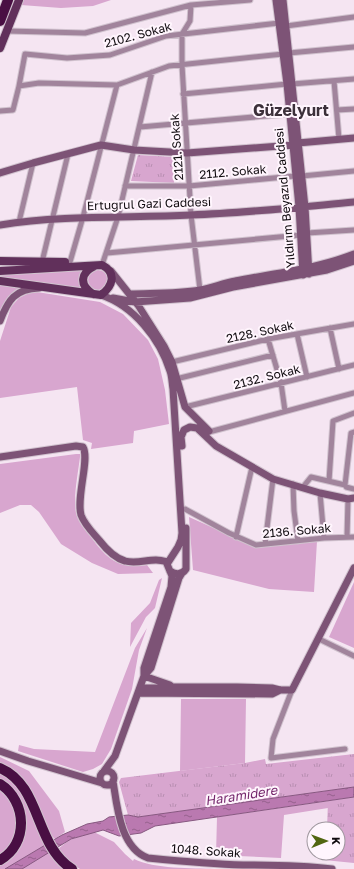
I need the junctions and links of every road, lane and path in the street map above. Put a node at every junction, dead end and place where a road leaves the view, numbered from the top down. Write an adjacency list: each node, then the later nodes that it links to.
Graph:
1 (8, 0): 8 (highway)
2 (19, 0): 11 (main road)
3 (250, 0): 6 (street)
4 (276, 0): 9 (main road, Yıldırım Beyazıd Caddesi)
5 (283, 0): 10 (main road, Yıldırım Beyazıd Caddesi)
6 (191, 5): 11 (street); 12 (street, 2121. Sokak)
7 (354, 17): 10 (street)
8 (0, 21)
9 (279, 23): 12 (street, 2102. Sokak); 15 (main road, Yıldırım Beyazıd Caddesi)
10 (286, 26): 15 (main road, Yıldırım Beyazıd Caddesi)
11 (7, 31): 14 (main road)
12 (182, 34): 16 (street, 2121. Sokak); 22 (street, 2102. Sokak)
13 (354, 47): 15 (street)
14 (0, 48)
15 (286, 54): 16 (street); 20 (main road, Yıldırım Beyazıd Caddesi)
16 (182, 65): 17 (street); 23 (street, 2121. Sokak)
17 (152, 72): 21 (street); 29 (street)
18 (354, 79): 19 (street)
19 (334, 81): 20 (street); 25 (street)
20 (289, 84): 23 (street); 27 (main road, Yıldırım Beyazıd Caddesi); 32 (main road, Yıldırım Beyazıd Caddesi)
21 (116, 85): 22 (street); 33 (street)
22 (19, 86): 26 (street)
23 (184, 94): 28 (street, 2121. Sokak)
24 (354, 109): 25 (street)
25 (337, 110): 31 (street)
26 (0, 111)
27 (289, 114): 28 (street); 32 (main road, Yıldırım Beyazıd Caddesi)
28 (185, 123): 29 (street); 36 (street, 2121. Sokak)
29 (140, 127): 34 (street)
30 (354, 138): 31 (main road)
31 (339, 139): 32 (main road)
32 (295, 144): 36 (main road); 40 (main road, Yıldırım Beyazıd Caddesi)
33 (101, 145): 34 (main road); 35 (main road); 47 (street)
34 (134, 150): 36 (main road); 41 (street)
35 (68, 154): 37 (main road); 48 (street)
36 (187, 154): 42 (street, 2121. Sokak)
37 (32, 163): 39 (main road); 49 (street)
38 (354, 171): 40 (street, 2112. Sokak)
39 (0, 174)
40 (298, 176): 42 (street, 2112. Sokak); 44 (main road, Yıldırım Beyazıd Caddesi)
41 (125, 186): 42 (street, 2112. Sokak); 46 (street)
42 (189, 186): 45 (street, 2121. Sokak)
43 (354, 202): 44 (main road, Ertuğrul Gazi Caddesi)
44 (302, 207): 45 (main road, Ertuğrul Gazi Caddesi); 52 (main road, Yıldırım Beyazıd Caddesi)
45 (191, 215): 46 (main road, Ertuğrul Gazi Caddesi); 53 (street, 2121. Sokak)
46 (118, 216): 47 (main road, Ertuğrul Gazi Caddesi); 54 (street)
47 (83, 218): 48 (main road, Ertuğrul Gazi Caddesi); 59 (street)
48 (53, 219): 49 (main road, Ertuğrul Gazi Caddesi); 58 (street)
49 (19, 222): 50 (main road, Ertuğrul Gazi Caddesi)
50 (0, 225)
51 (354, 230): 52 (street)
52 (304, 234): 53 (street); 64 (main road, Yıldırım Beyazıd Caddesi)
53 (194, 244): 54 (street); 67 (street, 2121. Sokak)
54 (107, 253): 60 (street)
55 (354, 254): 64 (main road)
56 (354, 260): 64 (main road)
57 (0, 261): 58 (main road)
58 (42, 262): 59 (main road)
59 (70, 262): 61 (main road)
60 (99, 265): 61 (main road); 63 (main road); 69 (main road)
61 (81, 266): 62 (main road)
62 (0, 271)
63 (111, 271): 68 (main road); 69 (main road)
64 (306, 272): 67 (main road); 70 (main road)
65 (0, 281): 66 (main road)
66 (47, 288): 69 (main road); 71 (main road)
67 (200, 290): 68 (main road)
68 (130, 294): 70 (main road)
69 (101, 295): 70 (main road); 87 (main road)
70 (135, 302): 77 (main road)
71 (0, 322)
72 (354, 324): 73 (street, 2128. Sokak)
73 (330, 328): 74 (street, 2128. Sokak); 79 (street)
74 (297, 334): 75 (street, 2128. Sokak); 80 (street)
75 (268, 339): 76 (street); 77 (street, 2128. Sokak)
76 (273, 355): 81 (street); 82 (street)
77 (172, 362): 81 (main road)
78 (354, 365): 79 (street, 2132. Sokak)
79 (339, 368): 80 (street, 2132. Sokak)
80 (307, 377): 82 (street, 2132. Sokak)
81 (176, 379): 85 (main road)
82 (281, 383): 84 (street); 85 (street, 2132. Sokak)
83 (354, 393): 84 (street)
84 (285, 411): 89 (street)
85 (189, 413): 87 (main road); 88 (main road); 89 (main road)
86 (354, 413): 95 (street)
87 (175, 419): 88 (main road); 109 (main road)
88 (188, 427): 91 (main road); 102 (main road)
89 (209, 432): 91 (main road)
90 (354, 432): 97 (street)
91 (222, 449): 93 (main road)
92 (0, 457): 109 (main road)
93 (252, 467): 94 (main road); 103 (street)
94 (273, 478): 96 (main road); 108 (street)
95 (329, 481): 97 (street); 98 (street)
96 (293, 484): 98 (main road); 107 (street)
97 (345, 485): 99 (street)
98 (303, 487): 100 (main road)
99 (354, 489)
100 (320, 493): 101 (main road); 106 (street)
101 (352, 500): 105 (street, 2136. Sokak)
102 (185, 509): 103 (street, 2136. Sokak); 110 (main road)
103 (236, 536): 108 (street, 2136. Sokak)
104 (354, 536): 105 (street, 2136. Sokak)
105 (347, 537): 106 (street, 2136. Sokak)
106 (324, 538): 107 (street, 2136. Sokak)
107 (298, 541): 108 (street, 2136. Sokak)
108 (265, 544)
109 (169, 560): 110 (main road); 112 (main road)
110 (186, 562): 113 (main road)
111 (354, 568): 114 (main road)
112 (170, 571): 113 (main road); 116 (main road)
113 (182, 573): 116 (main road)
114 (319, 638): 115 (street); 119 (main road)
115 (354, 656)
116 (144, 676): 117 (main road); 120 (main road)
117 (174, 687): 118 (main road); 120 (main road)
118 (280, 690): 119 (main road); 120 (main road)
119 (292, 690): 121 (street)
120 (139, 691): 123 (main road)
121 (345, 749)
122 (0, 751): 126 (main road)
123 (116, 756): 125 (main road); 127 (main road, 1048. Sokak)
124 (0, 768): 132 (highway)
125 (103, 772): 126 (main road); 127 (main road); 128 (main road)
126 (80, 776): 128 (main road)
127 (113, 778): 128 (main road); 130 (main road, 1048. Sokak)
128 (103, 783): 130 (main road, 1048. Sokak)
129 (0, 784): 131 (highway)
130 (115, 801): 133 (main road, 1048. Sokak)
131 (0, 860)
132 (72, 869)
133 (332, 869)

